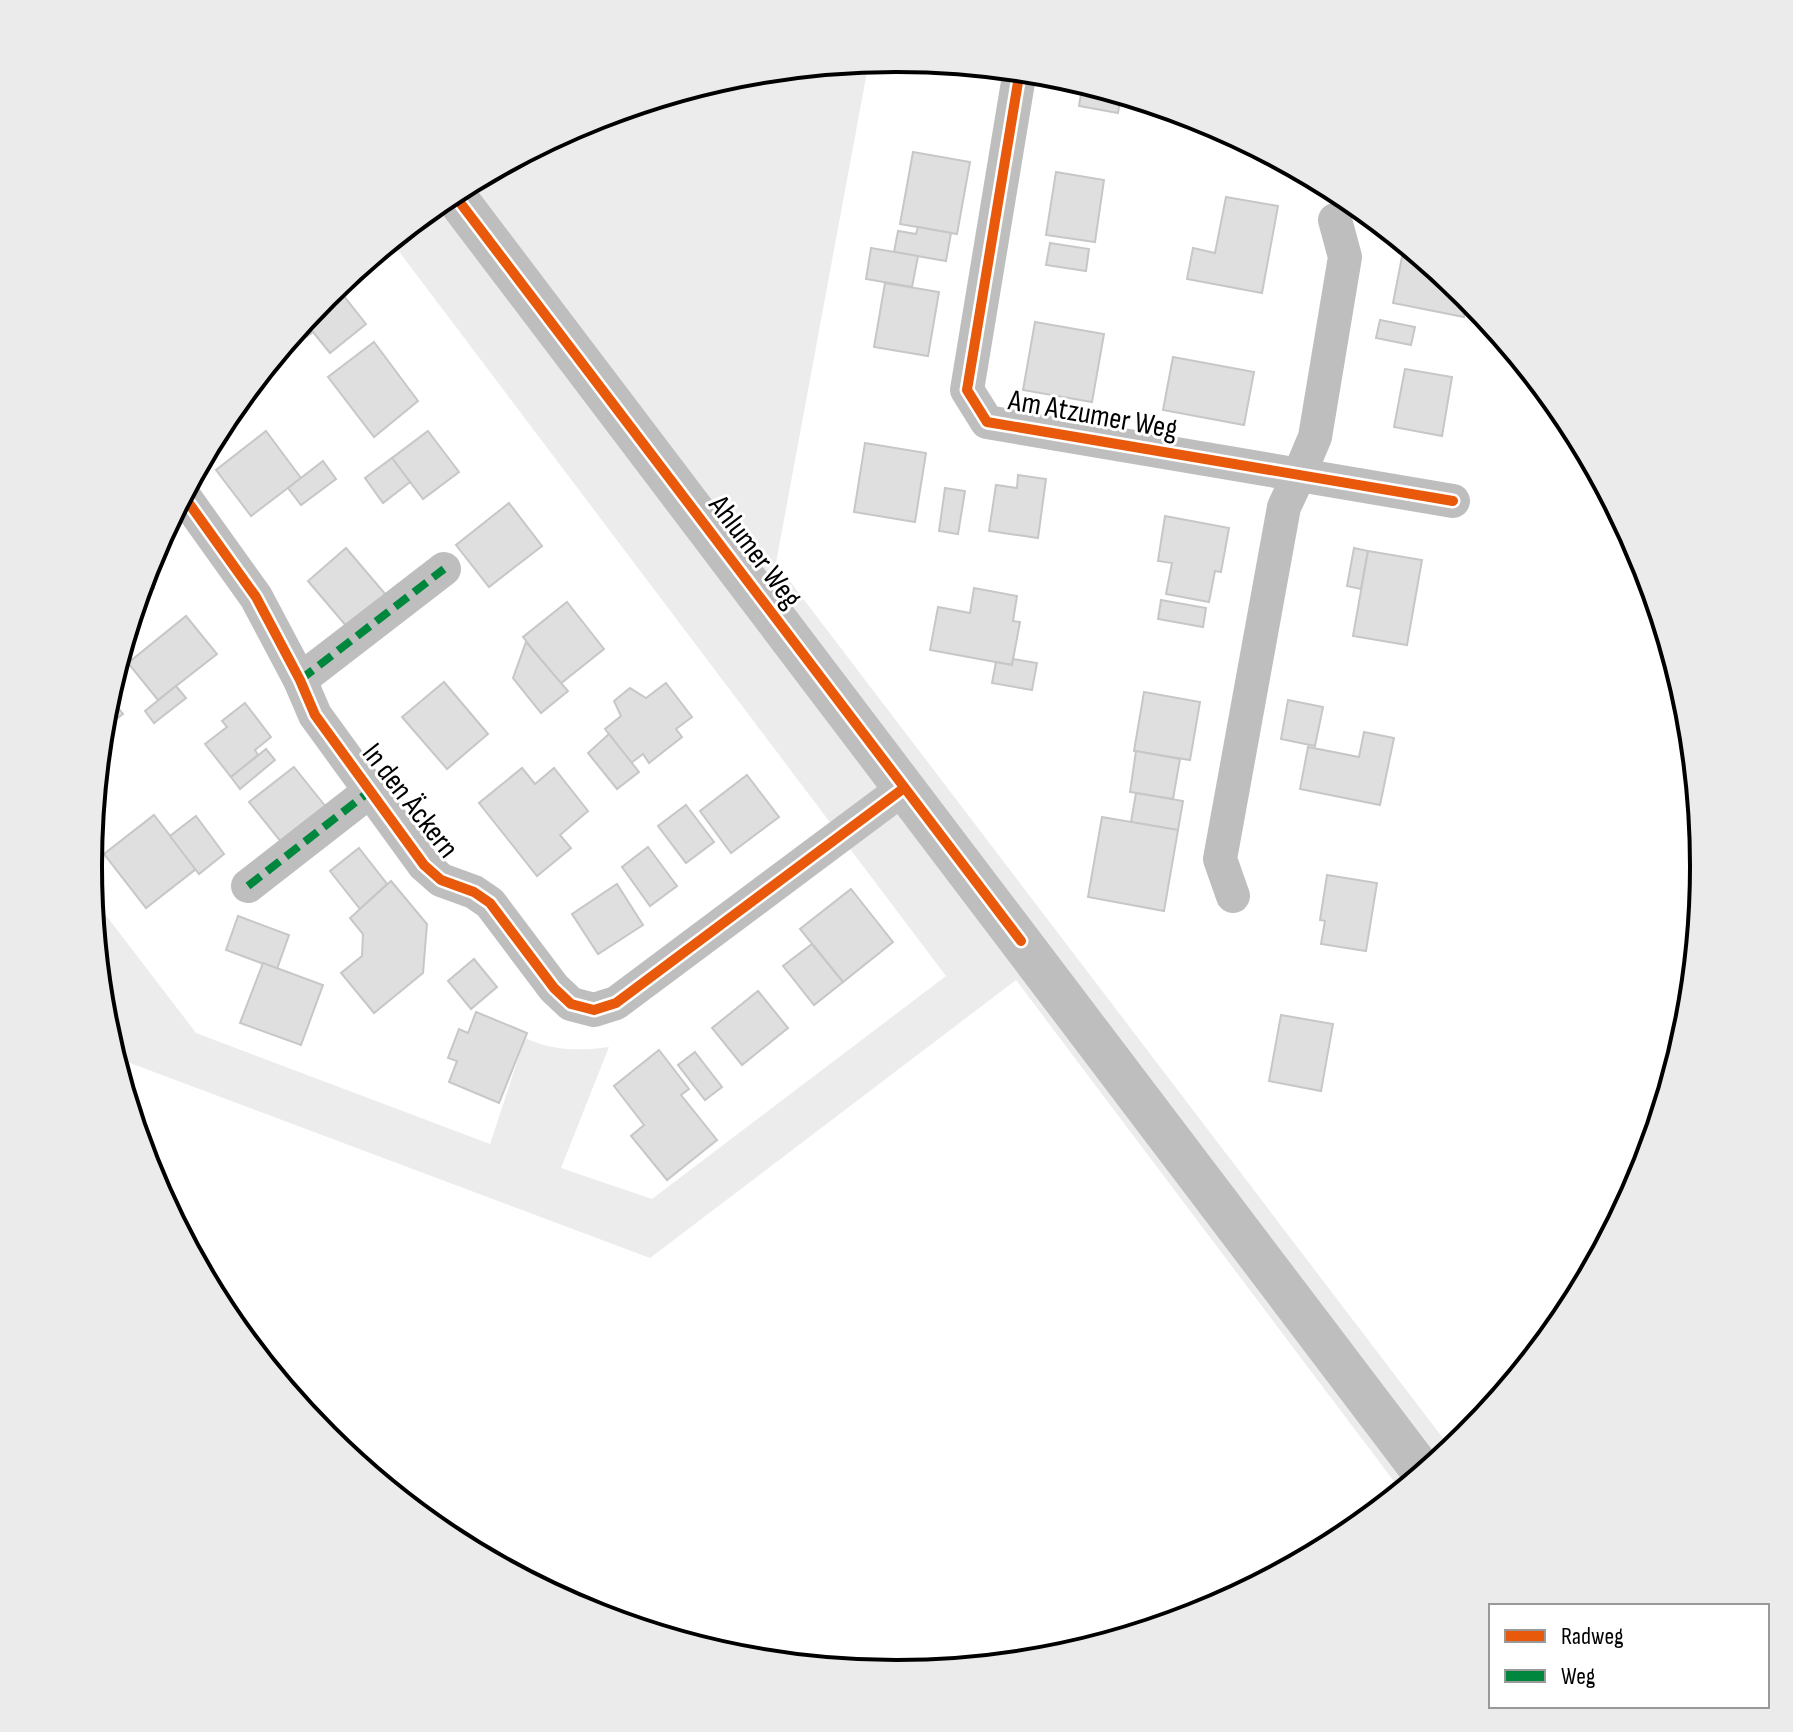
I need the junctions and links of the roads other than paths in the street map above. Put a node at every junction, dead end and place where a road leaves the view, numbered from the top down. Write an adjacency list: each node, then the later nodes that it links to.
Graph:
1 (1018, 82): 4 (street, Am Atzumer Weg)
2 (460, 203): 9 (street, Ahlumer Weg)
3 (1335, 220): 4 (street)
4 (1299, 475): 5 (street, Am Atzumer Weg); 12 (street)
5 (1453, 501)
6 (190, 504): 8 (street, In den Äckern)
7 (444, 569): 8 (street)
8 (300, 680): 10 (street, In den Äckern)
9 (904, 788): 10 (street, In den Äckern); 13 (street, Ahlumer Weg)
10 (370, 791): 11 (street, In den Äckern)
11 (248, 886)
12 (1233, 896)
13 (1417, 1465)

